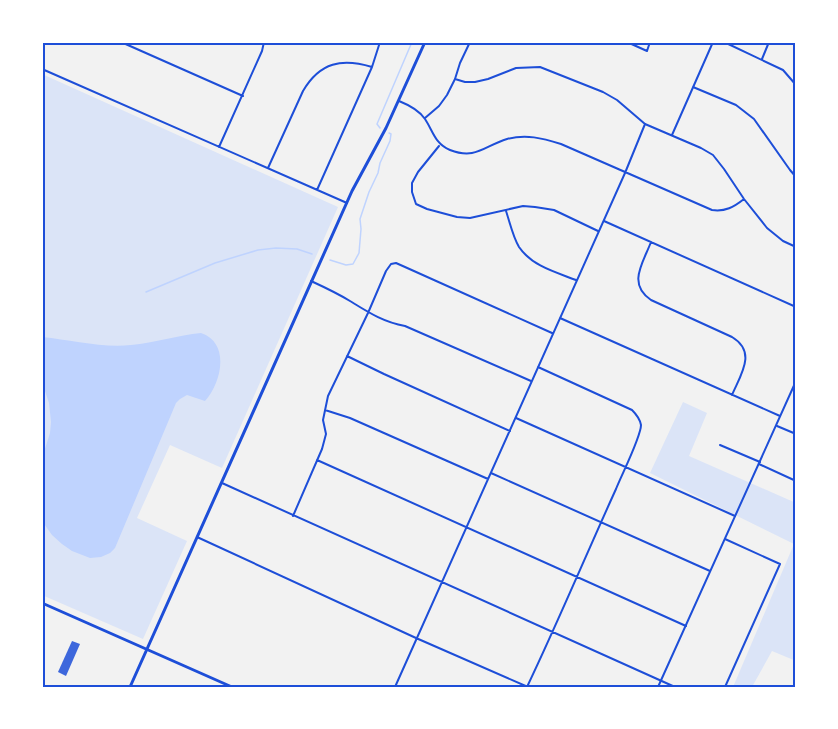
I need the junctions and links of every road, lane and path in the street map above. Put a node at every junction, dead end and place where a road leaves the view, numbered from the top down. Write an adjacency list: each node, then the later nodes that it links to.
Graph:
1 (121, 42): 17 (street)
2 (264, 42): 17 (street)
3 (380, 42): 12 (street)
4 (425, 42): 18 (main road)
5 (470, 42): 14 (street)
6 (627, 42): 7 (street)
7 (650, 42)
8 (712, 42): 16 (street)
9 (723, 42): 11 (street)
10 (769, 42): 11 (street)
11 (762, 59): 15 (street)
12 (372, 67): 24 (street); 27 (street)
13 (42, 69): 23 (street)
14 (455, 79): 19 (street); 20 (street)
15 (796, 85)
16 (693, 87): 21 (street); 26 (street)
17 (243, 96): 23 (street)
18 (399, 100): 19 (street); 29 (main road)
19 (425, 118): 22 (street)
20 (645, 124): 21 (street); 25 (street)
21 (672, 135): 28 (street)
22 (440, 145): 25 (street); 30 (street)
23 (219, 147): 24 (street)
24 (268, 168): 27 (street)
25 (625, 173): 28 (street); 31 (street)
26 (796, 177)
27 (317, 190): 29 (street)
28 (744, 199): 34 (street)
29 (347, 203): 36 (main road)
30 (505, 211): 32 (street); 35 (street)
31 (603, 221): 32 (street); 33 (street)
32 (598, 231): 35 (street)
33 (651, 242): 37 (street); 45 (street)
34 (796, 247)
35 (576, 280): 39 (street)
36 (312, 281): 38 (street); 59 (main road)
37 (796, 307)
38 (368, 312): 40 (street); 41 (street); 43 (street)
39 (560, 318): 40 (street); 45 (street)
40 (552, 333): 42 (street)
41 (347, 356): 46 (street); 50 (street)
42 (538, 367): 43 (street); 55 (street)
43 (531, 381): 48 (street)
44 (796, 381): 47 (street)
45 (732, 395): 47 (street)
46 (325, 410): 53 (street); 57 (street)
47 (780, 416): 49 (street)
48 (515, 417): 50 (street); 55 (street)
49 (776, 425): 51 (street); 54 (street)
50 (510, 431): 56 (street)
51 (796, 434)
52 (720, 445): 54 (street)
53 (317, 460): 60 (street); 63 (street)
54 (759, 463): 58 (street); 61 (street)
55 (626, 467): 61 (street); 62 (street)
56 (491, 473): 57 (street); 62 (street)
57 (488, 479): 63 (street)
58 (796, 481)
59 (222, 483): 60 (street); 64 (main road)
60 (293, 516): 68 (street)
61 (735, 516): 65 (street)
62 (601, 522): 66 (street); 67 (street)
63 (466, 527): 67 (street); 68 (street)
64 (197, 537): 72 (street); 73 (main road)
65 (724, 540): 66 (street); 81 (street)
66 (710, 571): 70 (street)
67 (577, 577): 70 (street); 71 (street)
68 (441, 583): 71 (street); 72 (street)
69 (42, 603): 73 (main road)
70 (686, 626): 74 (street)
71 (553, 633): 74 (street); 78 (street)
72 (416, 638): 77 (street); 78 (street)
73 (147, 649): 75 (main road); 76 (main road)
74 (661, 681): 79 (street); 80 (street)
75 (130, 687)
76 (232, 687)
77 (395, 687)
78 (527, 687)
79 (658, 687)
80 (675, 687)
81 (725, 687)

